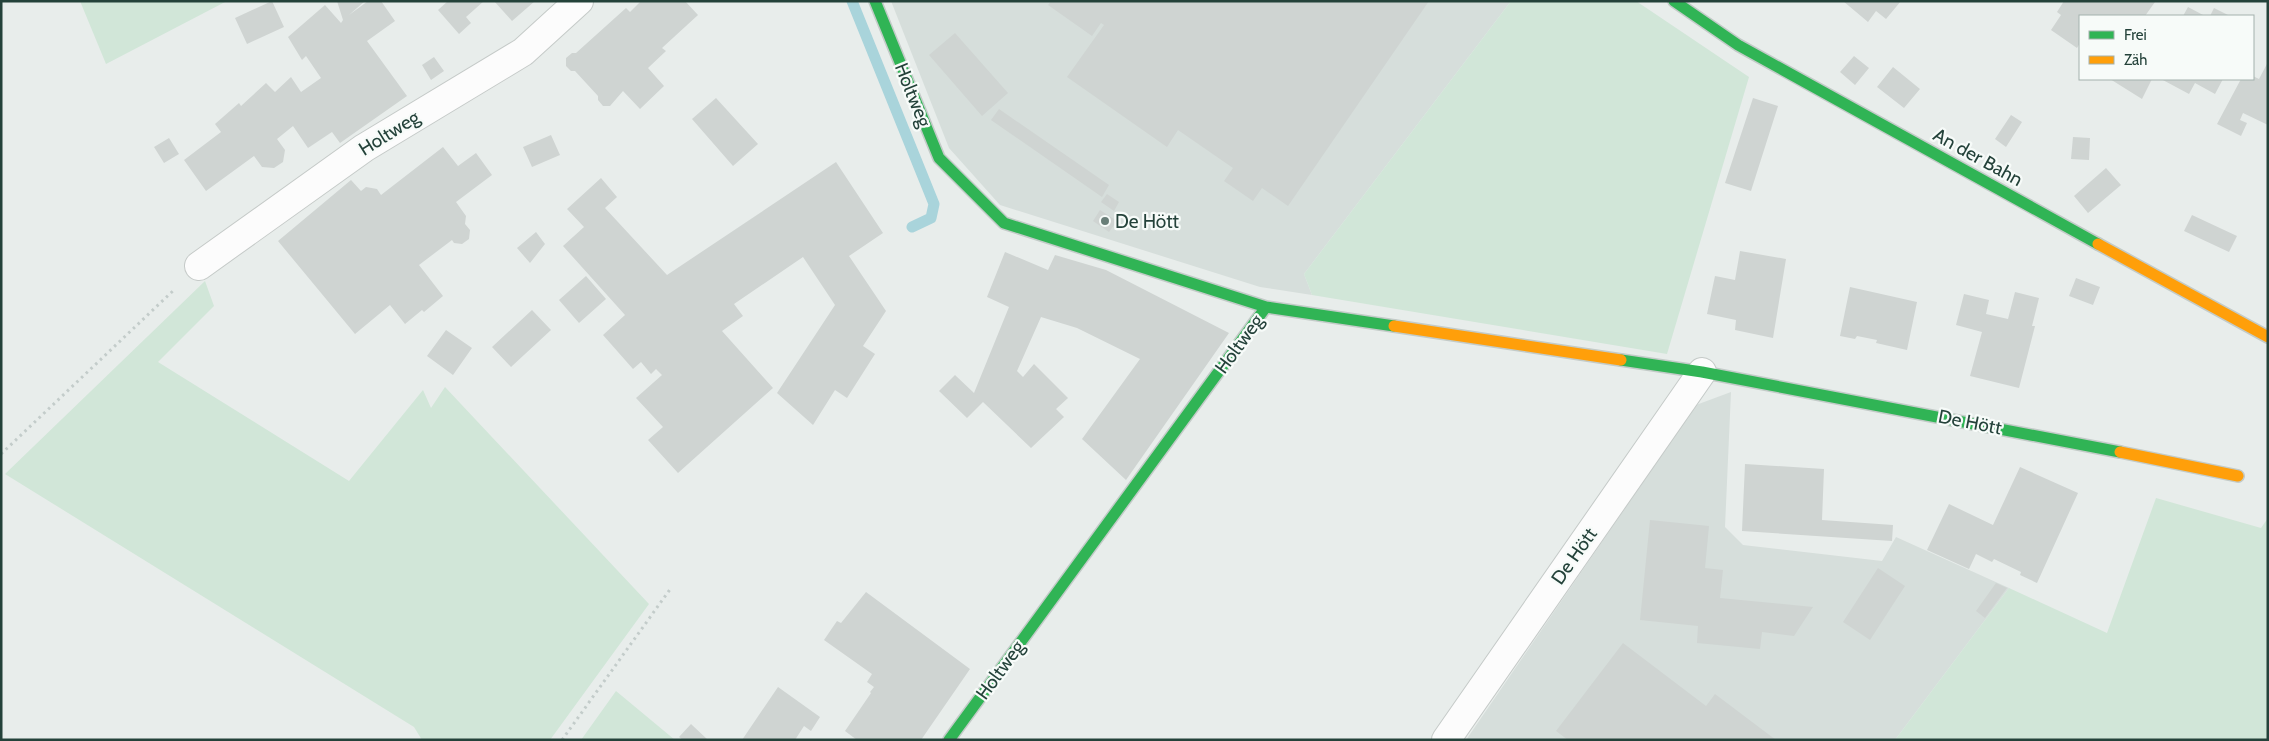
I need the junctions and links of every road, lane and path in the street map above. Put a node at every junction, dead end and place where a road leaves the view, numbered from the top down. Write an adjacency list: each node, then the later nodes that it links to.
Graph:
1 (579, 1): 4 (street, Holtweg)
2 (875, 1): 5 (street, Holtweg)
3 (1674, 1): 6 (street, An der Bahn)
4 (199, 266): 8 (path)
5 (1266, 307): 7 (street, De Hött); 12 (street, Holtweg)
6 (2268, 337)
7 (1702, 372): 9 (street, De Hött); 13 (street, De Hött)
8 (1, 454)
9 (2238, 476)
10 (671, 588): 11 (path)
11 (562, 740)
12 (949, 740)
13 (1446, 740)

